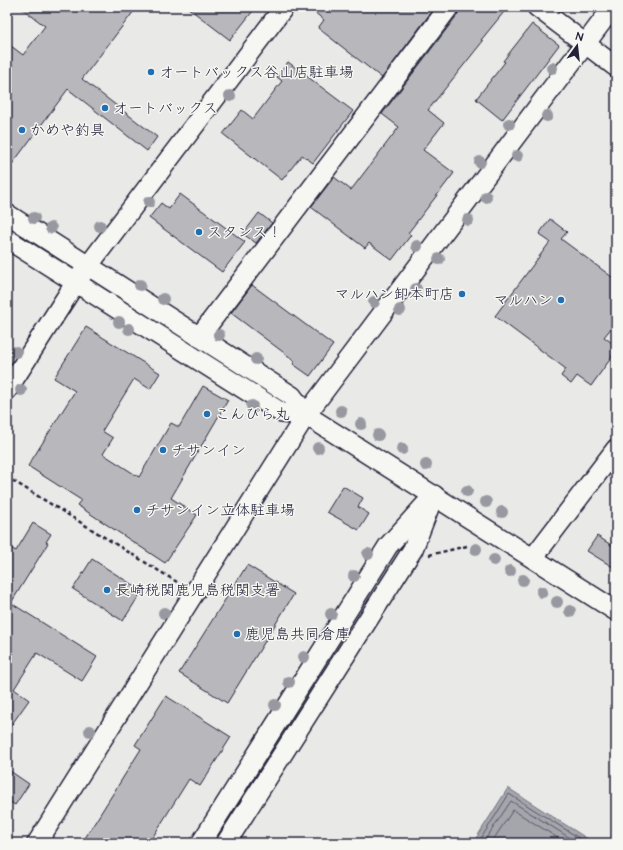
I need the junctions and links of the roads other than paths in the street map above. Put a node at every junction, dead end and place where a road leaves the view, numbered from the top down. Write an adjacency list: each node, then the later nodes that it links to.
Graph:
1 (284, 7): 9 (street)
2 (449, 7): 11 (street)
3 (537, 7): 5 (street)
4 (613, 7): 5 (street)
5 (585, 44): 6 (street); 13 (street)
6 (616, 67)
7 (7, 214): 9 (street)
8 (7, 239): 10 (street)
9 (88, 266): 10 (street); 11 (street)
10 (76, 282): 12 (street); 13 (street)
11 (199, 337): 13 (street)
12 (7, 390)
13 (306, 414): 15 (street); 18 (street)
14 (616, 449): 16 (street)
15 (434, 495): 16 (street); 19 (street); 20 (street)
16 (533, 558): 17 (street)
17 (616, 611)
18 (37, 843)
19 (200, 843)
20 (226, 843)

